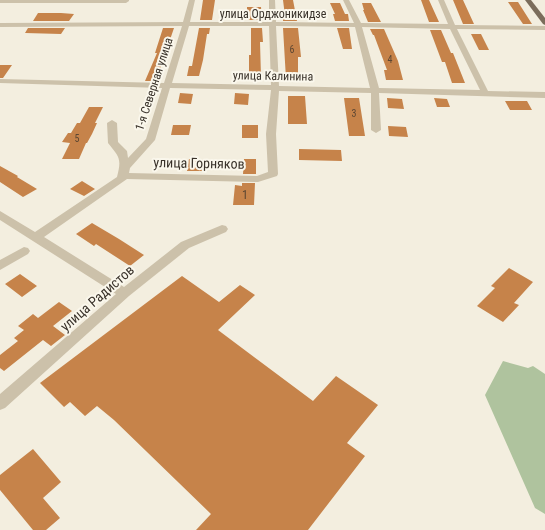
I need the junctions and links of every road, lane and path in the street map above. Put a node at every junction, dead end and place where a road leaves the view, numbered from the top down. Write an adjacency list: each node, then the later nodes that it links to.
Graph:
1 (192, 0): 11 (street, 1-я Северная улица)
2 (272, 0): 8 (street)
3 (346, 0): 12 (street)
4 (442, 0): 13 (street)
5 (528, 0): 9 (main road)
6 (0, 1): 7 (street)
7 (126, 1)
8 (272, 24): 11 (street, улица Орджоникидзе); 12 (street, улица Орджоникидзе); 17 (street)
9 (545, 24)
10 (0, 25): 11 (street, улица Орджоникидзе)
11 (186, 25): 16 (street, 1-я Северная улица)
12 (358, 25): 13 (street, улица Орджоникидзе); 18 (street)
13 (452, 26): 14 (street, улица Орджоникидзе); 19 (street)
14 (545, 28)
15 (0, 81): 16 (street, улица Калинина)
16 (167, 87): 17 (street, улица Калинина); 23 (street, 1-я Северная улица)
17 (275, 88): 18 (street, улица Калинина); 23 (street, улица Горняков)
18 (375, 90): 19 (street, улица Калинина); 22 (street)
19 (485, 93): 20 (street, улица Калинина)
20 (545, 95)
21 (112, 123): 23 (street, 1-я Северная улица)
22 (376, 130)
23 (124, 171): 26 (street, 1-я Северная улица)
24 (0, 215): 26 (street)
25 (222, 229): 29 (street, улица Радистов)
26 (35, 236): 29 (street)
27 (24, 251): 28 (street)
28 (0, 266)
29 (125, 293): 30 (street, улица Радистов)
30 (0, 403)

